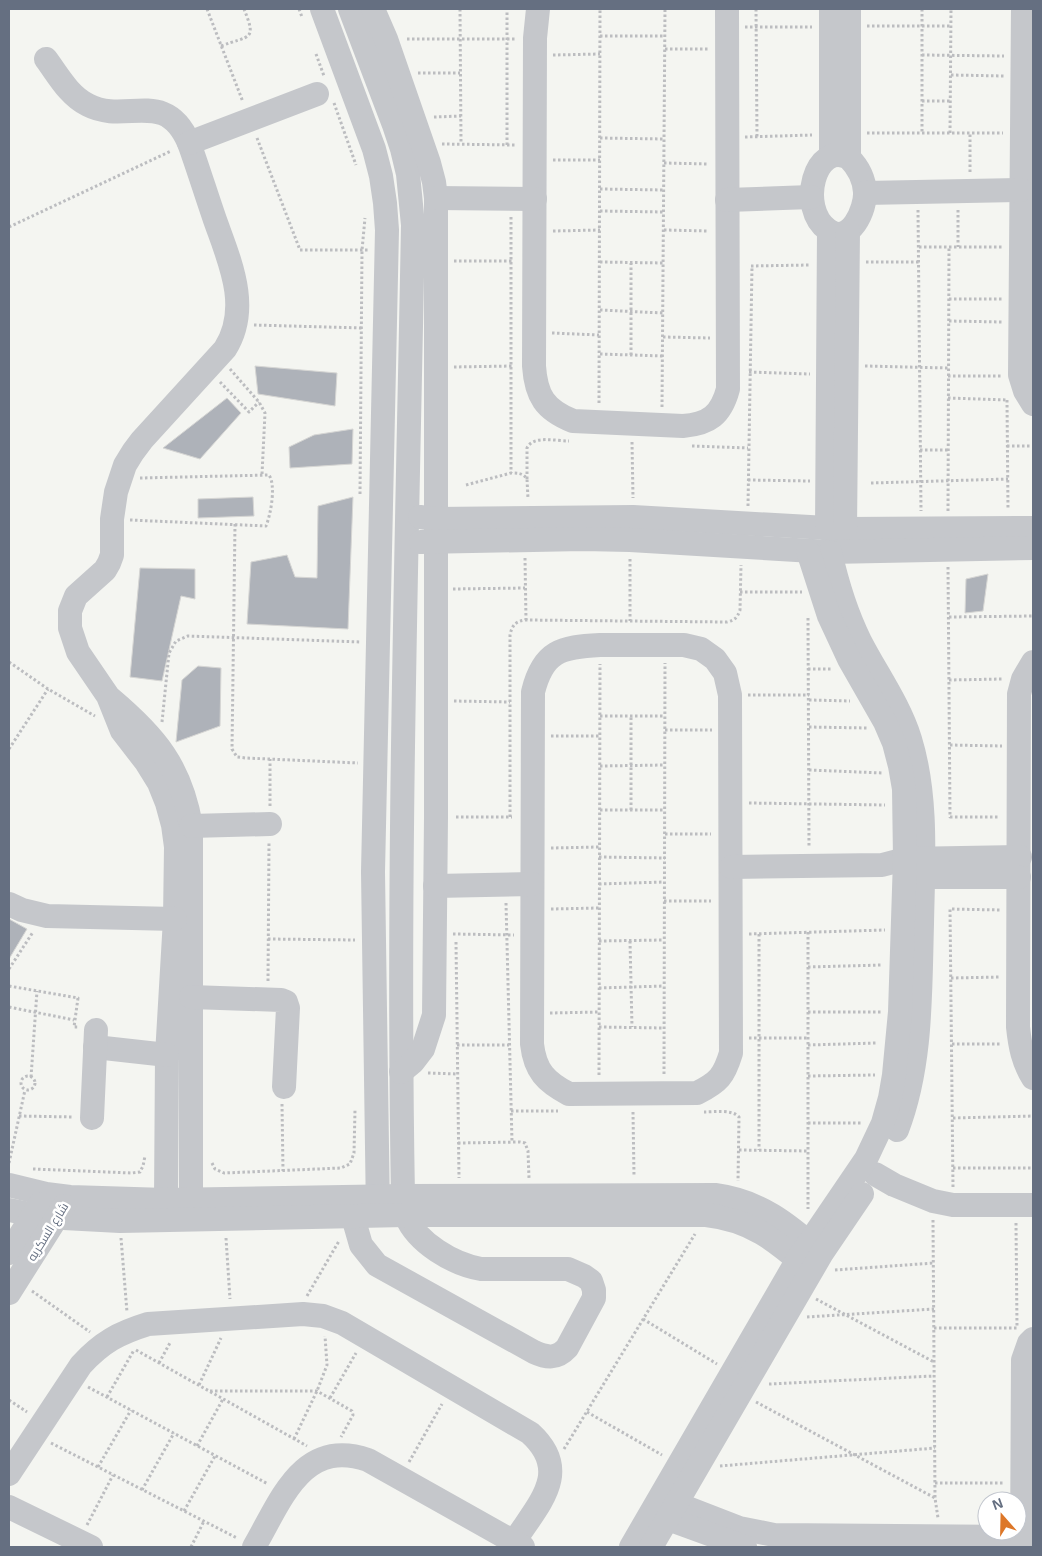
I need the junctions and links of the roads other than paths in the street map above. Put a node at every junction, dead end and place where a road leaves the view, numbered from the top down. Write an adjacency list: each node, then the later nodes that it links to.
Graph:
1 (350, 9): 21 (street)
2 (373, 9): 15 (street)
3 (538, 9): 16 (street)
4 (1023, 9): 12 (street)
5 (312, 13): 56 (street)
6 (840, 18): 11 (street)
7 (727, 28): 17 (street)
8 (46, 59): 10 (street)
9 (325, 91): 10 (street)
10 (189, 143): 31 (street)
11 (840, 145): 13 (street); 14 (street)
12 (1021, 190): 13 (street); 20 (street)
13 (865, 193): 18 (street)
14 (811, 197): 17 (street); 18 (street)
15 (436, 198): 16 (street); 22 (street)
16 (535, 199): 17 (street)
17 (727, 200)
18 (838, 231): 19 (street)
19 (837, 370): 26 (street); 26 (street)
20 (1032, 403)
21 (407, 516): 22 (street); 27 (street)
22 (435, 519): 24 (street); 28 (street)
23 (1033, 528): 25 (street)
24 (526, 529): 26 (street); 28 (street)
25 (948, 539): 26 (street); 29 (street)
26 (827, 540): 36 (street); 36 (street)
27 (407, 541): 28 (street); 43 (street)
28 (435, 542): 38 (street)
29 (1033, 548)
30 (1028, 671): 35 (street)
31 (108, 696): 33 (street); 40 (street)
32 (270, 824): 33 (street)
33 (191, 826): 41 (street)
34 (731, 867): 36 (street); 37 (street); 37 (street)
35 (1020, 867): 36 (street); 44 (street)
36 (914, 868): 47 (street); 62 (street)
37 (532, 884): 38 (street)
38 (435, 886): 43 (street)
39 (9, 904): 40 (street)
40 (175, 919): 42 (street)
41 (191, 997): 45 (street); 52 (street)
42 (167, 1055): 46 (street); 51 (street)
43 (401, 1072): 53 (street)
44 (1033, 1078)
45 (283, 1094)
46 (92, 1118)
47 (875, 1174): 55 (street); 62 (street)
48 (9, 1185): 49 (street)
49 (46, 1194): 50 (street); 58 (street, شارع السكريه)
50 (70, 1197): 51 (street); 60 (street, شارع السكريه)
51 (166, 1200): 52 (street)
52 (191, 1200): 56 (street)
53 (404, 1205): 54 (street); 54 (street); 56 (street); 59 (street)
54 (706, 1205): 62 (street); 62 (street)
55 (1024, 1205)
56 (377, 1206): 59 (street)
57 (9, 1210): 58 (street)
58 (33, 1215): 60 (street); 61 (street, شارع السكريه)
59 (353, 1217): 60 (street)
60 (57, 1218): 63 (street, شارع السكريه)
61 (9, 1253)
62 (808, 1263): 65 (street); 65 (street)
63 (13, 1287)
64 (1027, 1336): 71 (street)
65 (739, 1384): 66 (street)
66 (688, 1466): 69 (street); 75 (street)
67 (9, 1474): 74 (street)
68 (9, 1507): 73 (street)
69 (672, 1512): 70 (street); 76 (street); 77 (street)
70 (812, 1541): 71 (street)
71 (1022, 1542)
72 (246, 1543): 74 (street)
73 (85, 1544)
74 (519, 1544)
75 (631, 1547)
76 (652, 1547)
77 (745, 1547)

